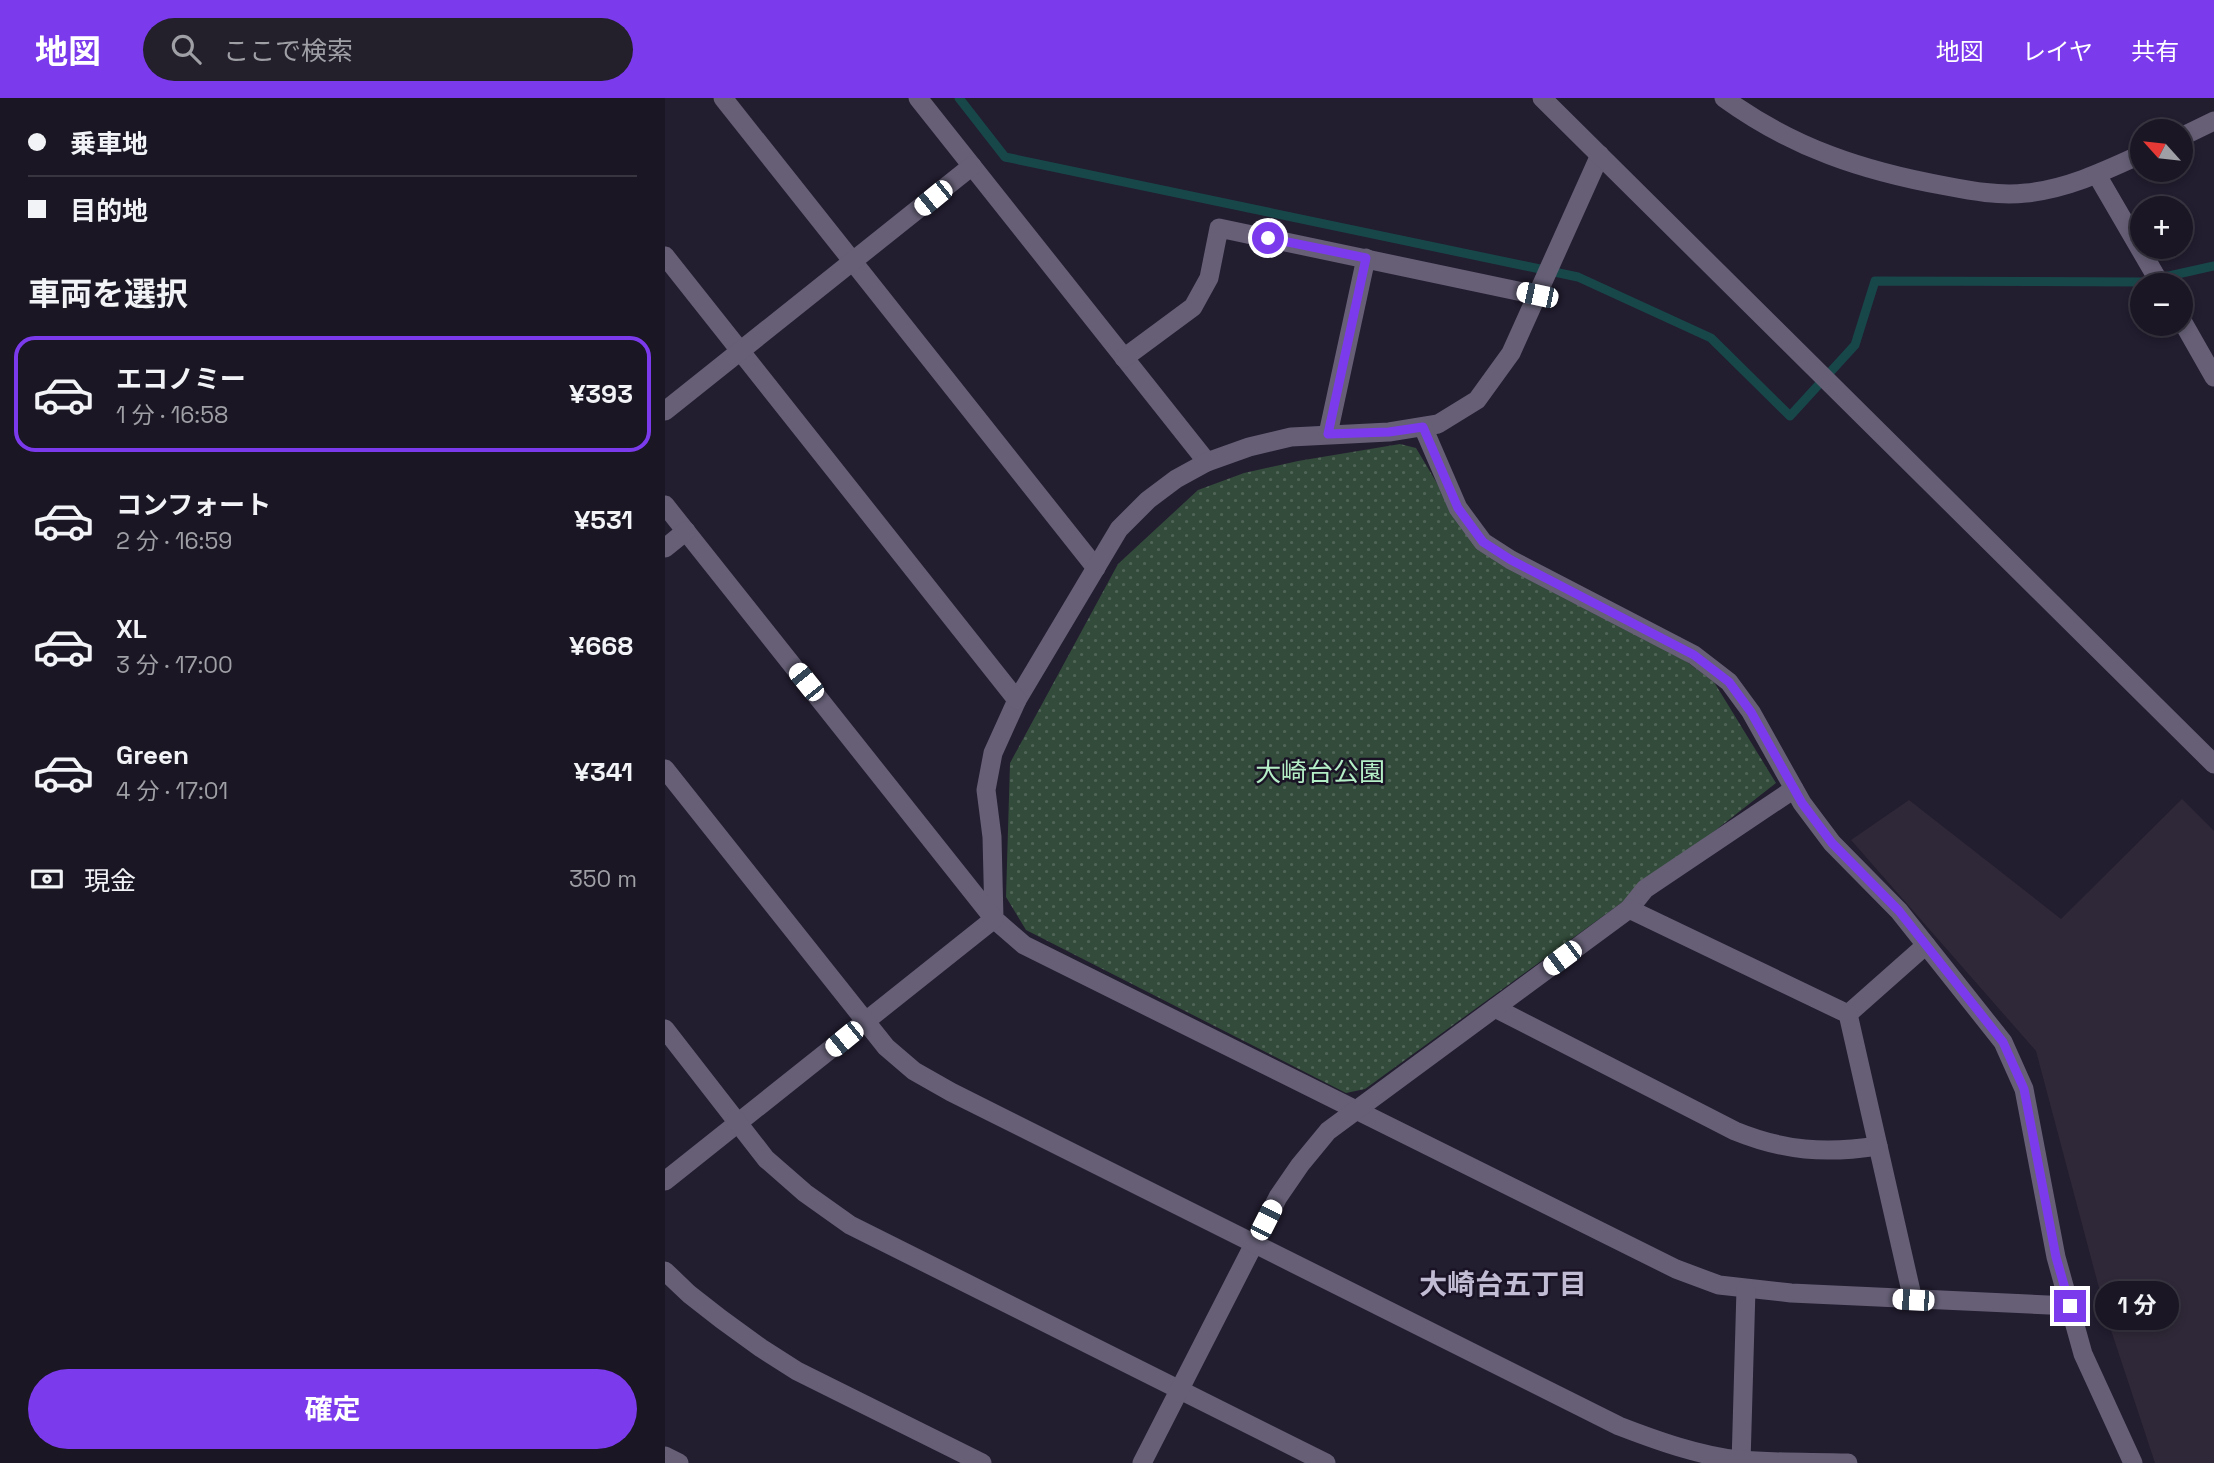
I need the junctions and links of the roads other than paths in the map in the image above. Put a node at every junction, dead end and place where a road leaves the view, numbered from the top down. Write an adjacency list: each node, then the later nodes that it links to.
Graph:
1 (723, 98): 13 (street)
2 (918, 98): 9 (street)
3 (1542, 98): 7 (street)
4 (1724, 98): 10 (street)
5 (2214, 121): 6 (street)
6 (2193, 131)
7 (1600, 155): 15 (street); 29 (street)
8 (2130, 160): 10 (street)
9 (972, 166): 13 (street); 18 (street)
10 (2097, 175): 14 (street)
11 (665, 256): 17 (street)
12 (1366, 258): 15 (street); 18 (street); 22 (street)
13 (853, 261): 17 (street); 27 (street)
14 (2154, 273)
15 (1537, 295): 21 (street)
16 (2191, 336): 19 (street)
17 (740, 351): 20 (street); 28 (street)
18 (1124, 358): 23 (street)
19 (2214, 377)
20 (665, 411)
21 (1423, 427): 22 (street); 31 (street)
22 (1328, 434): 23 (street)
23 (1207, 462): 27 (street)
24 (665, 505): 25 (street)
25 (686, 531): 26 (street); 33 (street)
26 (665, 548)
27 (1096, 568): 28 (street)
28 (1017, 701): 33 (street)
29 (2214, 764)
30 (665, 769): 37 (street)
31 (1794, 789): 32 (street); 34 (street)
32 (1629, 909): 35 (street); 36 (street)
33 (994, 919): 37 (street); 39 (street)
34 (1926, 944): 36 (street); 47 (street)
35 (1495, 1008): 39 (street); 41 (street)
36 (1848, 1014): 41 (street)
37 (865, 1022): 40 (street); 43 (street)
38 (665, 1030): 40 (street)
39 (1356, 1110): 43 (street); 45 (street)
40 (739, 1123): 42 (street); 48 (street)
41 (1878, 1146): 46 (street)
42 (665, 1181)
43 (1254, 1243): 48 (street); 50 (street)
44 (665, 1271): 52 (street)
45 (1746, 1289): 46 (street); 50 (street)
46 (1913, 1300): 47 (street)
47 (2070, 1306): 56 (street)
48 (1179, 1390): 53 (street); 54 (street)
49 (665, 1456): 51 (street)
50 (1741, 1462): 55 (street)
51 (678, 1463)
52 (982, 1463)
53 (1142, 1463)
54 (1326, 1463)
55 (1848, 1463)
56 (2133, 1463)

